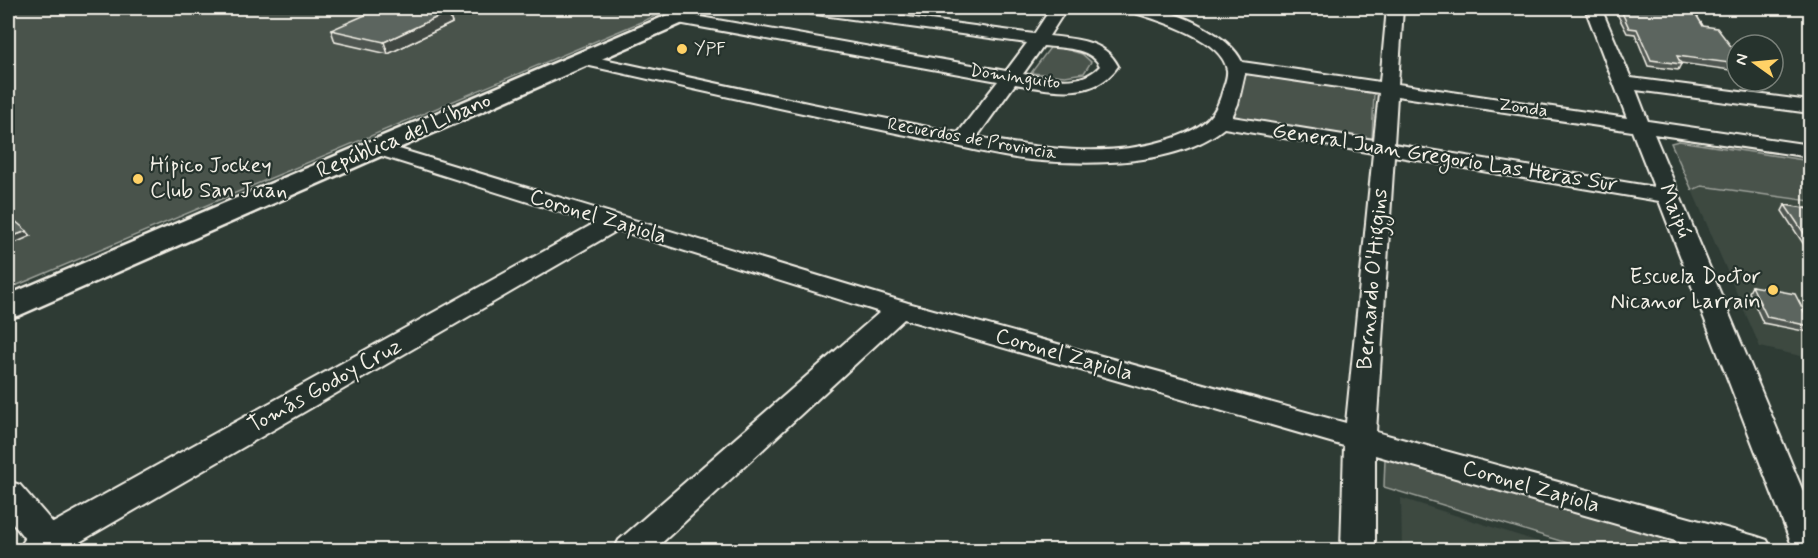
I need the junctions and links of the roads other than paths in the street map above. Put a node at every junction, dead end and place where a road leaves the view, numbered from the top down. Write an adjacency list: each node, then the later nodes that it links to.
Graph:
1 (701, 8): 7 (main road, República del Líbano)
2 (808, 8): 8 (street, Dominguito)
3 (1059, 8): 8 (street)
4 (1134, 8): 10 (street)
5 (1395, 8): 13 (street, Bernardo O'Higgins)
6 (1593, 8): 12 (street, Maipú)
7 (678, 18): 9 (main road, República del Líbano); 11 (street, Dominguito)
8 (1040, 40): 11 (street); 11 (street, Dominguito)
9 (581, 59): 17 (street, Recuerdos de Provincia); 18 (main road, República del Líbano)
10 (1235, 66): 13 (street, Zonda); 15 (street)
11 (1008, 78): 17 (street)
12 (1623, 83): 14 (street); 16 (street, Maipú)
13 (1388, 88): 16 (street, Zonda); 19 (street, Bernardo O'Higgins)
14 (1810, 107)
15 (1221, 121): 17 (street, Recuerdos de Provincia); 19 (street, General Juan Gregorio Las Heras Sur)
16 (1640, 125): 20 (street, Zonda); 21 (street, Maipú)
17 (963, 141)
18 (376, 148): 22 (street, Coronel Zapiola); 23 (main road, República del Líbano)
19 (1383, 148): 21 (street, General Juan Gregorio Las Heras Sur); 25 (street, Bernardo O'Higgins)
20 (1810, 151)
21 (1669, 196): 28 (street, Maipú)
22 (615, 222): 24 (street, Coronel Zapiola); 27 (street, Tomás Godoy Cruz)
23 (8, 307)
24 (899, 309): 25 (street, Coronel Zapiola); 29 (street)
25 (1360, 439): 30 (street, Bernardo O'Higgins); 31 (street, Coronel Zapiola)
26 (8, 494): 27 (street)
27 (46, 548)
28 (1810, 548)
29 (631, 550)
30 (1358, 550)
31 (1755, 550)

